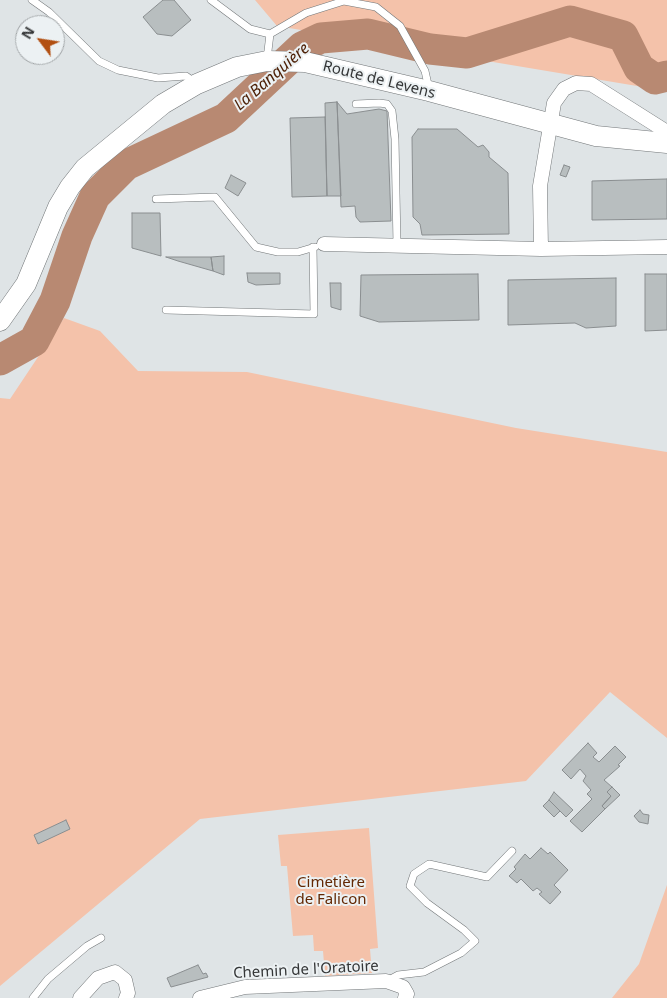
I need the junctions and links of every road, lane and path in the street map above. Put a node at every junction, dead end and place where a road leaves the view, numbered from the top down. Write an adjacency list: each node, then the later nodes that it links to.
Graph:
1 (32, 0): 5 (lane)
2 (211, 0): 3 (lane)
3 (270, 34): 4 (lane); 6 (lane)
4 (267, 61): 5 (street, Route de Levens); 6 (street, Route de Levens)
5 (197, 84): 17 (street, Route de Levens)
6 (430, 92): 8 (street, Route de Levens)
7 (356, 104): 12 (lane)
8 (550, 124): 9 (street); 10 (street, Route de Levens); 15 (street)
9 (667, 132)
10 (667, 143)
11 (156, 199): 13 (lane)
12 (397, 245): 13 (street); 15 (street)
13 (318, 246): 16 (lane)
14 (667, 247): 15 (street)
15 (541, 249)
16 (166, 310)
17 (0, 321)
18 (512, 851): 20 (lane)
19 (101, 938): 21 (lane)
20 (386, 982): 24 (street, Chemin de l'Oratoire); 25 (street, Chemin de l'Oratoire)
21 (33, 998)
22 (80, 998): 23 (street)
23 (126, 998)
24 (200, 998)
25 (405, 998)

